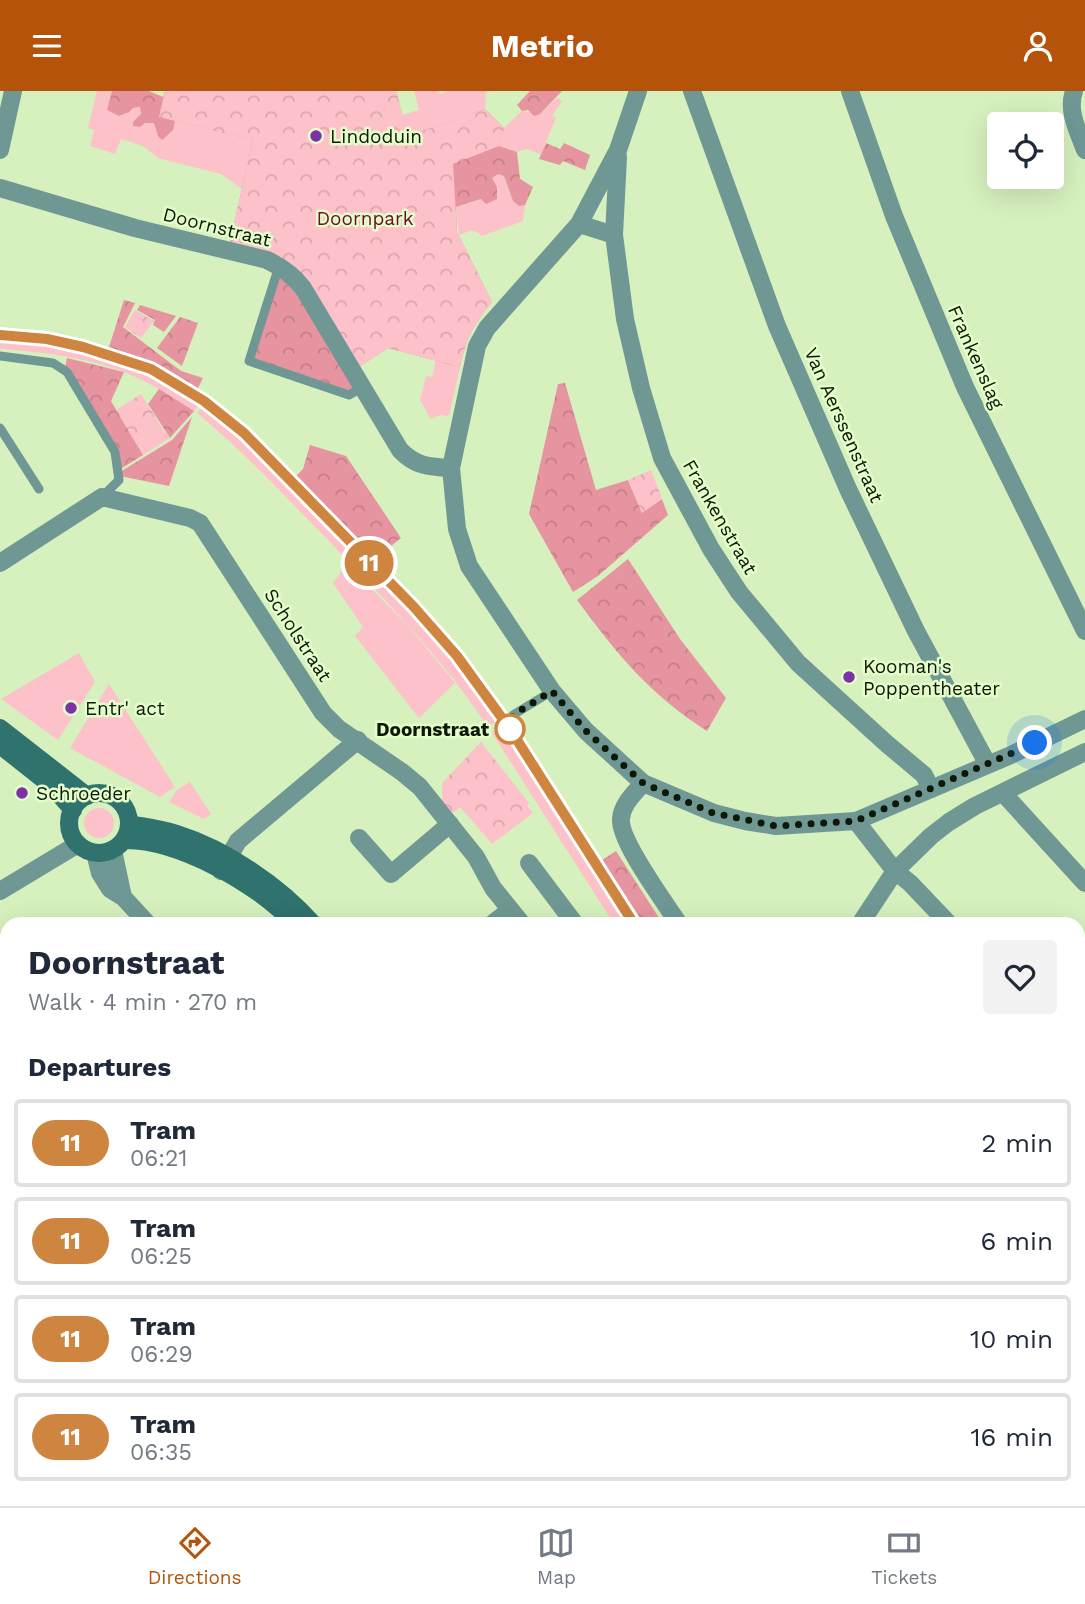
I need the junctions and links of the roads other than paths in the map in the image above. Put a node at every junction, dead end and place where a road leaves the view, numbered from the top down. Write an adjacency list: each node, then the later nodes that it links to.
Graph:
1 (13, 91): 6 (street)
2 (638, 91): 7 (street)
3 (692, 91): 28 (street, Van Aerssenstraat)
4 (850, 91): 20 (street, Frankenslag)
5 (1074, 91): 8 (street)
6 (0, 150)
7 (618, 150): 10 (street); 11 (street, Frankenstraat)
8 (1085, 150)
9 (0, 188): 12 (street, Doornstraat)
10 (579, 224): 11 (street); 16 (street)
11 (614, 235): 30 (street, Frankenstraat)
12 (279, 266): 14 (street, Doornstraat); 14 (lane)
13 (0, 356): 18 (lane)
14 (363, 387): 16 (street, Doornstraat)
15 (0, 428): 17 (lane)
16 (451, 468): 21 (street)
17 (39, 489)
18 (102, 497): 19 (street); 25 (street, Scholstraat)
19 (0, 563)
20 (1085, 631)
21 (552, 691): 22 (lane); 29 (street)
22 (513, 715)
23 (1085, 719): 28 (street)
24 (0, 727): 32 (main road)
25 (358, 740): 35 (street, Scholstraat); 40 (street)
26 (0, 745): 33 (main road)
27 (1085, 752): 31 (street)
28 (987, 763): 30 (street)
29 (643, 783): 34 (street); 51 (street)
30 (931, 789): 34 (street)
31 (1003, 793): 41 (street); 42 (street)
32 (87, 796): 33 (main road); 37 (main road)
33 (73, 810): 38 (main road)
34 (856, 821): 41 (street)
35 (450, 824): 36 (street); 44 (street, Scholstraat)
36 (359, 838)
37 (115, 842): 38 (main road); 40 (main road); 45 (street)
38 (78, 844): 43 (street)
39 (529, 863): 50 (street)
40 (225, 864): 46 (main road); 47 (main road)
41 (895, 871): 52 (street); 53 (street)
42 (1085, 883)
43 (0, 891)
44 (509, 909): 48 (street); 49 (street, Scholstraat)
45 (142, 917)
46 (286, 917)
47 (307, 917)
48 (500, 917)
49 (516, 917)
50 (571, 917)
51 (675, 917)
52 (865, 917)
53 (942, 917)

